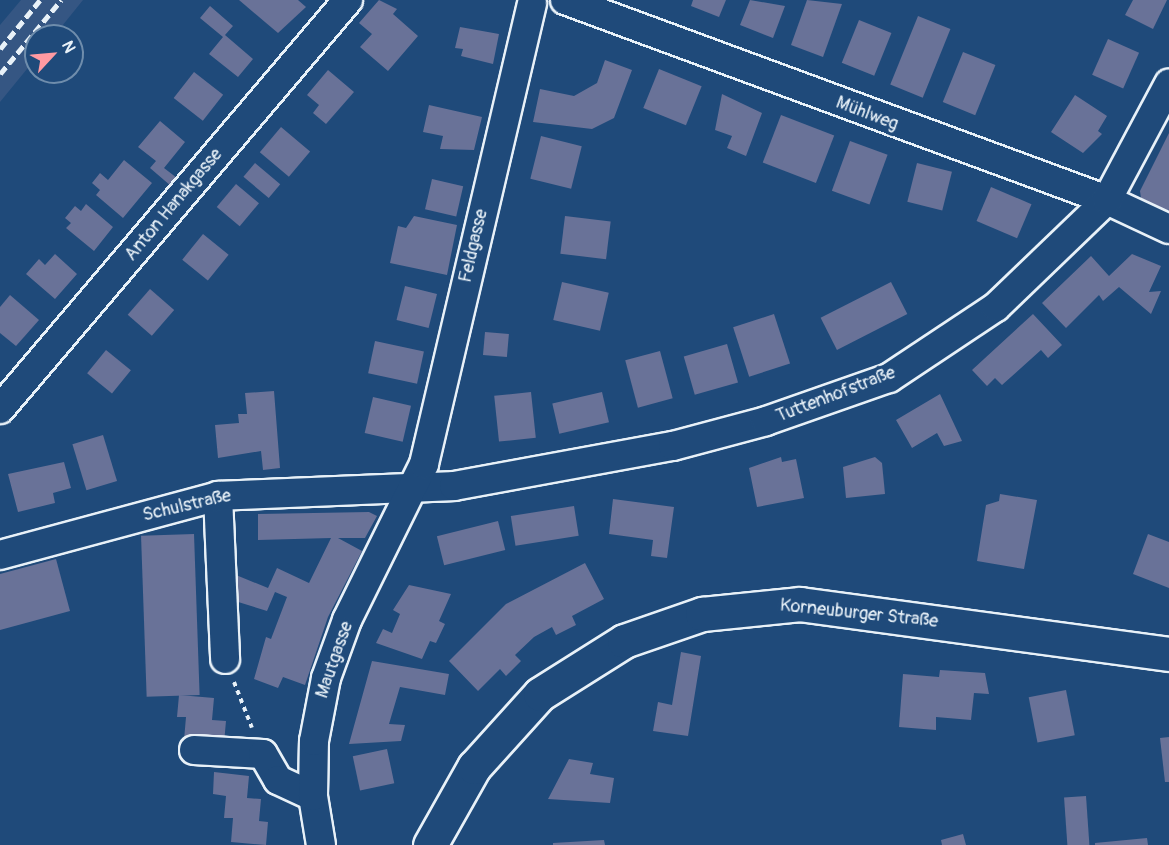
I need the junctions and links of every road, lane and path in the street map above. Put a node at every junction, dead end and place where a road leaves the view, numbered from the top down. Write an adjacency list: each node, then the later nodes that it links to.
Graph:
1 (348, 0): 7 (street, Anton Hanakgasse)
2 (565, 0): 5 (street, Mühlweg)
3 (540, 1): 8 (street, Feldgasse)
4 (1169, 84): 5 (street, Tuttenhofstraße)
5 (1107, 200): 6 (street, Mühlweg); 8 (street, Tuttenhofstraße)
6 (1169, 229)
7 (0, 409)
8 (414, 488): 9 (street, Schulstraße); 15 (street, Mautgasse)
9 (218, 496): 10 (street, Schulstraße); 12 (street)
10 (0, 555)
11 (1169, 654): 17 (main road, Korneuburger Straße)
12 (225, 659): 14 (path)
13 (194, 750): 14 (street)
14 (263, 754): 15 (street)
15 (313, 796): 16 (street, Mautgasse)
16 (321, 845)
17 (430, 845)

